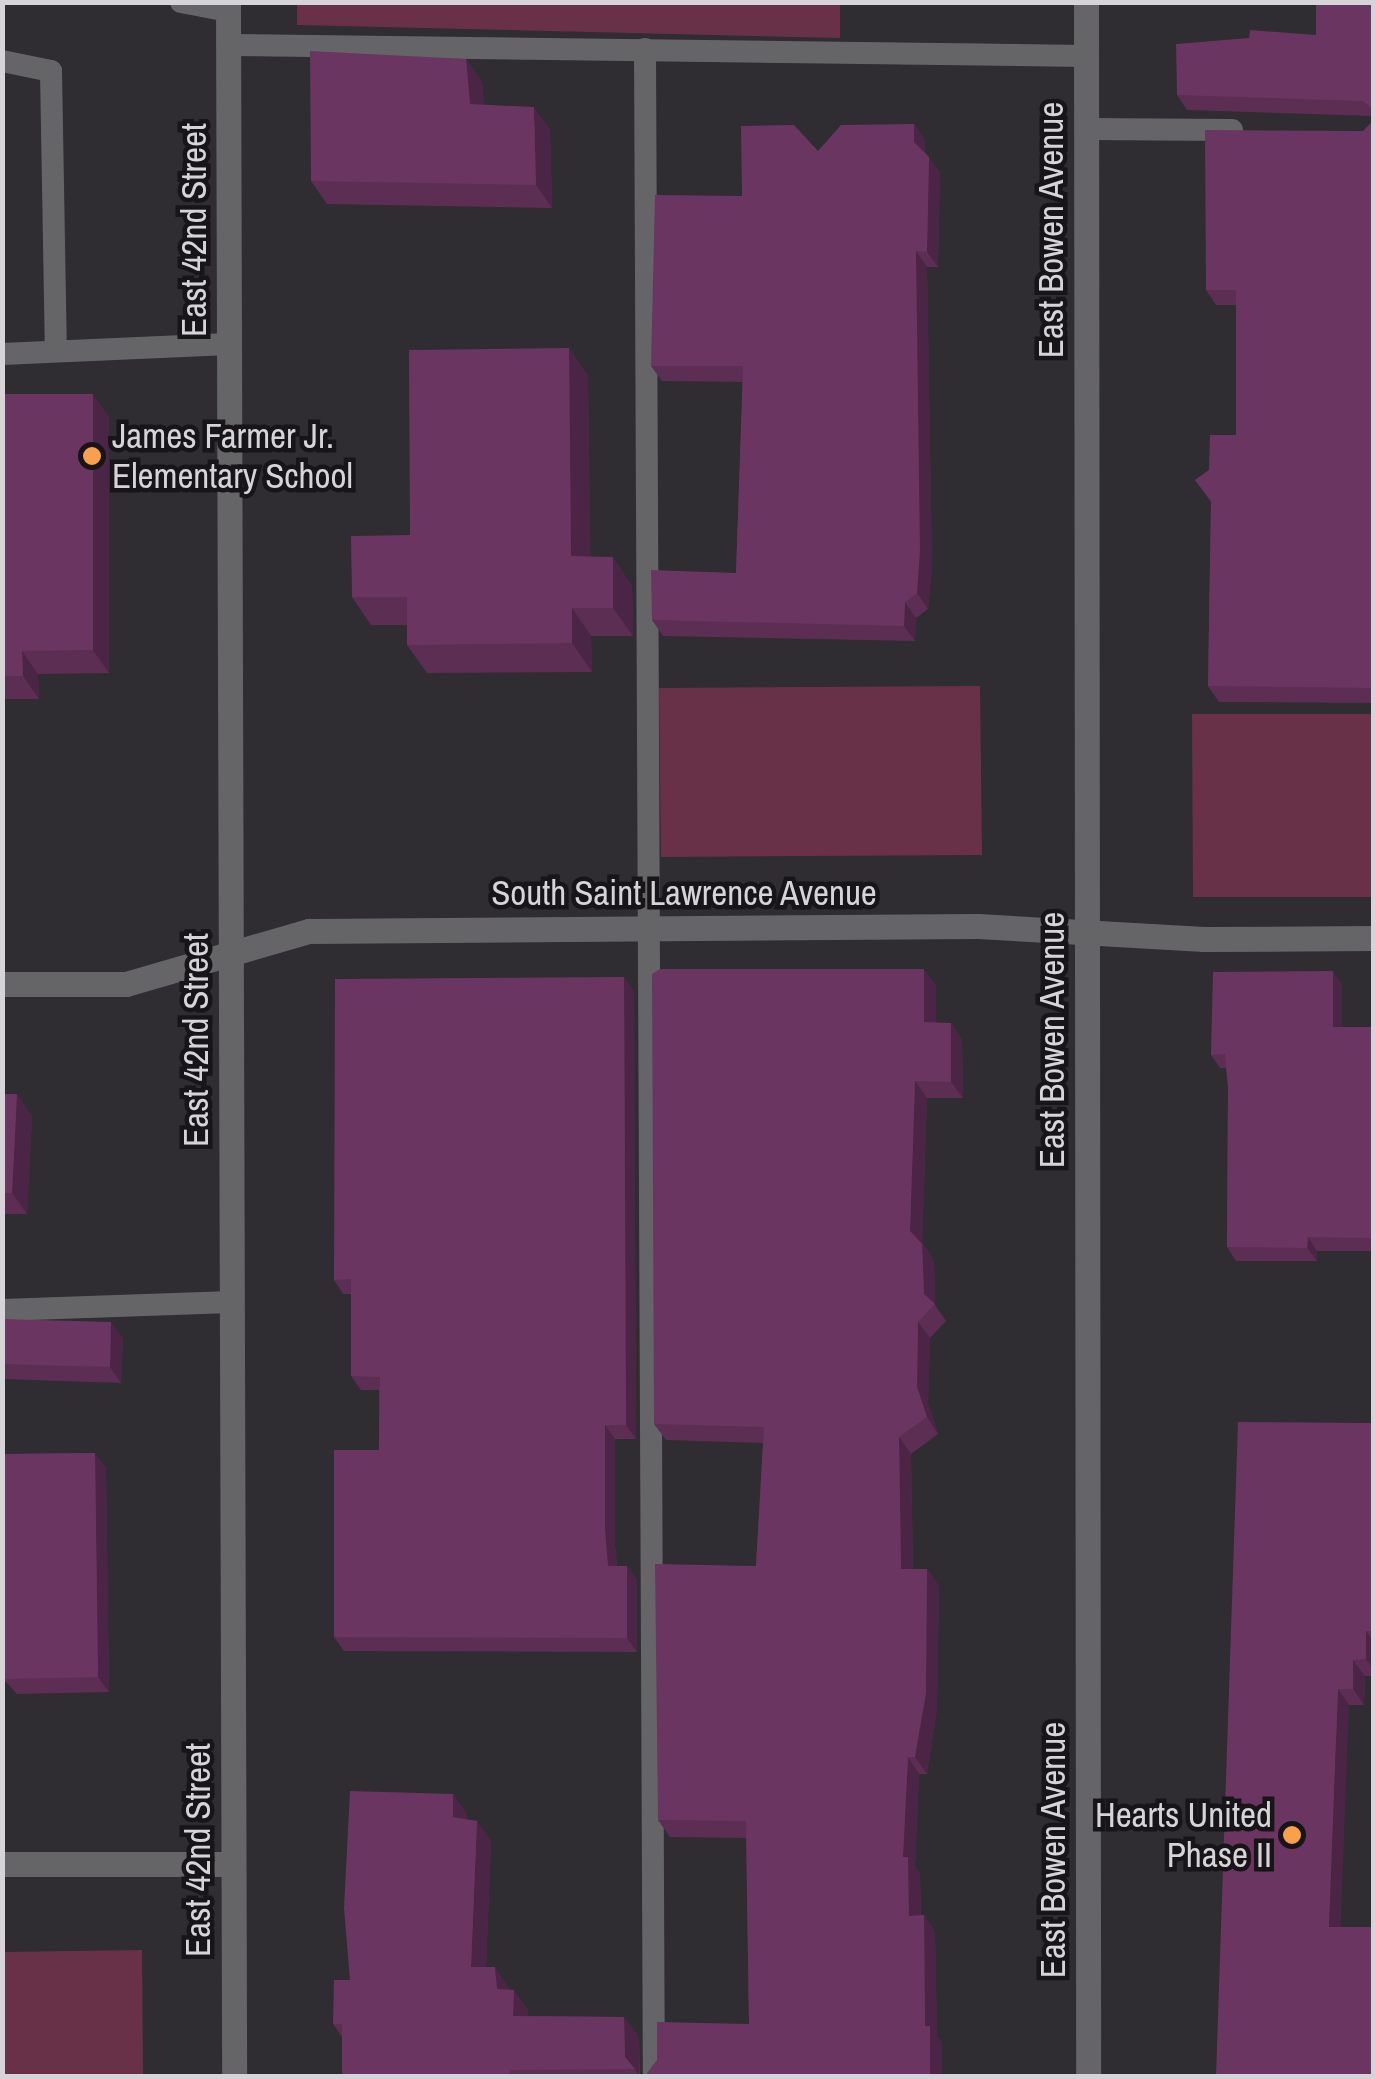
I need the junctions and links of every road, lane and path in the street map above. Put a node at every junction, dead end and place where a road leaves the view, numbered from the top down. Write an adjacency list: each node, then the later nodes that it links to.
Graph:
1 (181, 2): 3 (lane)
2 (1086, 2): 6 (street, East Bowen Avenue)
3 (228, 7): 4 (street, East 42nd Street)
4 (228, 45): 5 (lane); 10 (street, East 42nd Street)
5 (645, 49): 6 (lane); 13 (lane)
6 (1086, 56): 8 (street, East Bowen Avenue)
7 (2, 61): 11 (lane)
8 (1086, 129): 9 (lane); 14 (street, East Bowen Avenue)
9 (1256, 130)
10 (229, 344): 11 (lane); 16 (street, East 42nd Street)
11 (56, 352): 12 (lane)
12 (2, 354)
13 (650, 929): 14 (street, South Saint Lawrence Avenue); 16 (street, South Saint Lawrence Avenue); 23 (lane)
14 (1087, 932): 15 (street, South Saint Lawrence Avenue); 24 (street, East Bowen Avenue)
15 (1374, 938)
16 (231, 956): 17 (street, South Saint Lawrence Avenue); 18 (street, East 42nd Street)
17 (2, 984)
18 (231, 1302): 19 (lane); 21 (street, East 42nd Street)
19 (2, 1310)
20 (2, 1864): 21 (street)
21 (233, 1864): 22 (street, East 42nd Street)
22 (234, 2076)
23 (654, 2076)
24 (1088, 2076)

